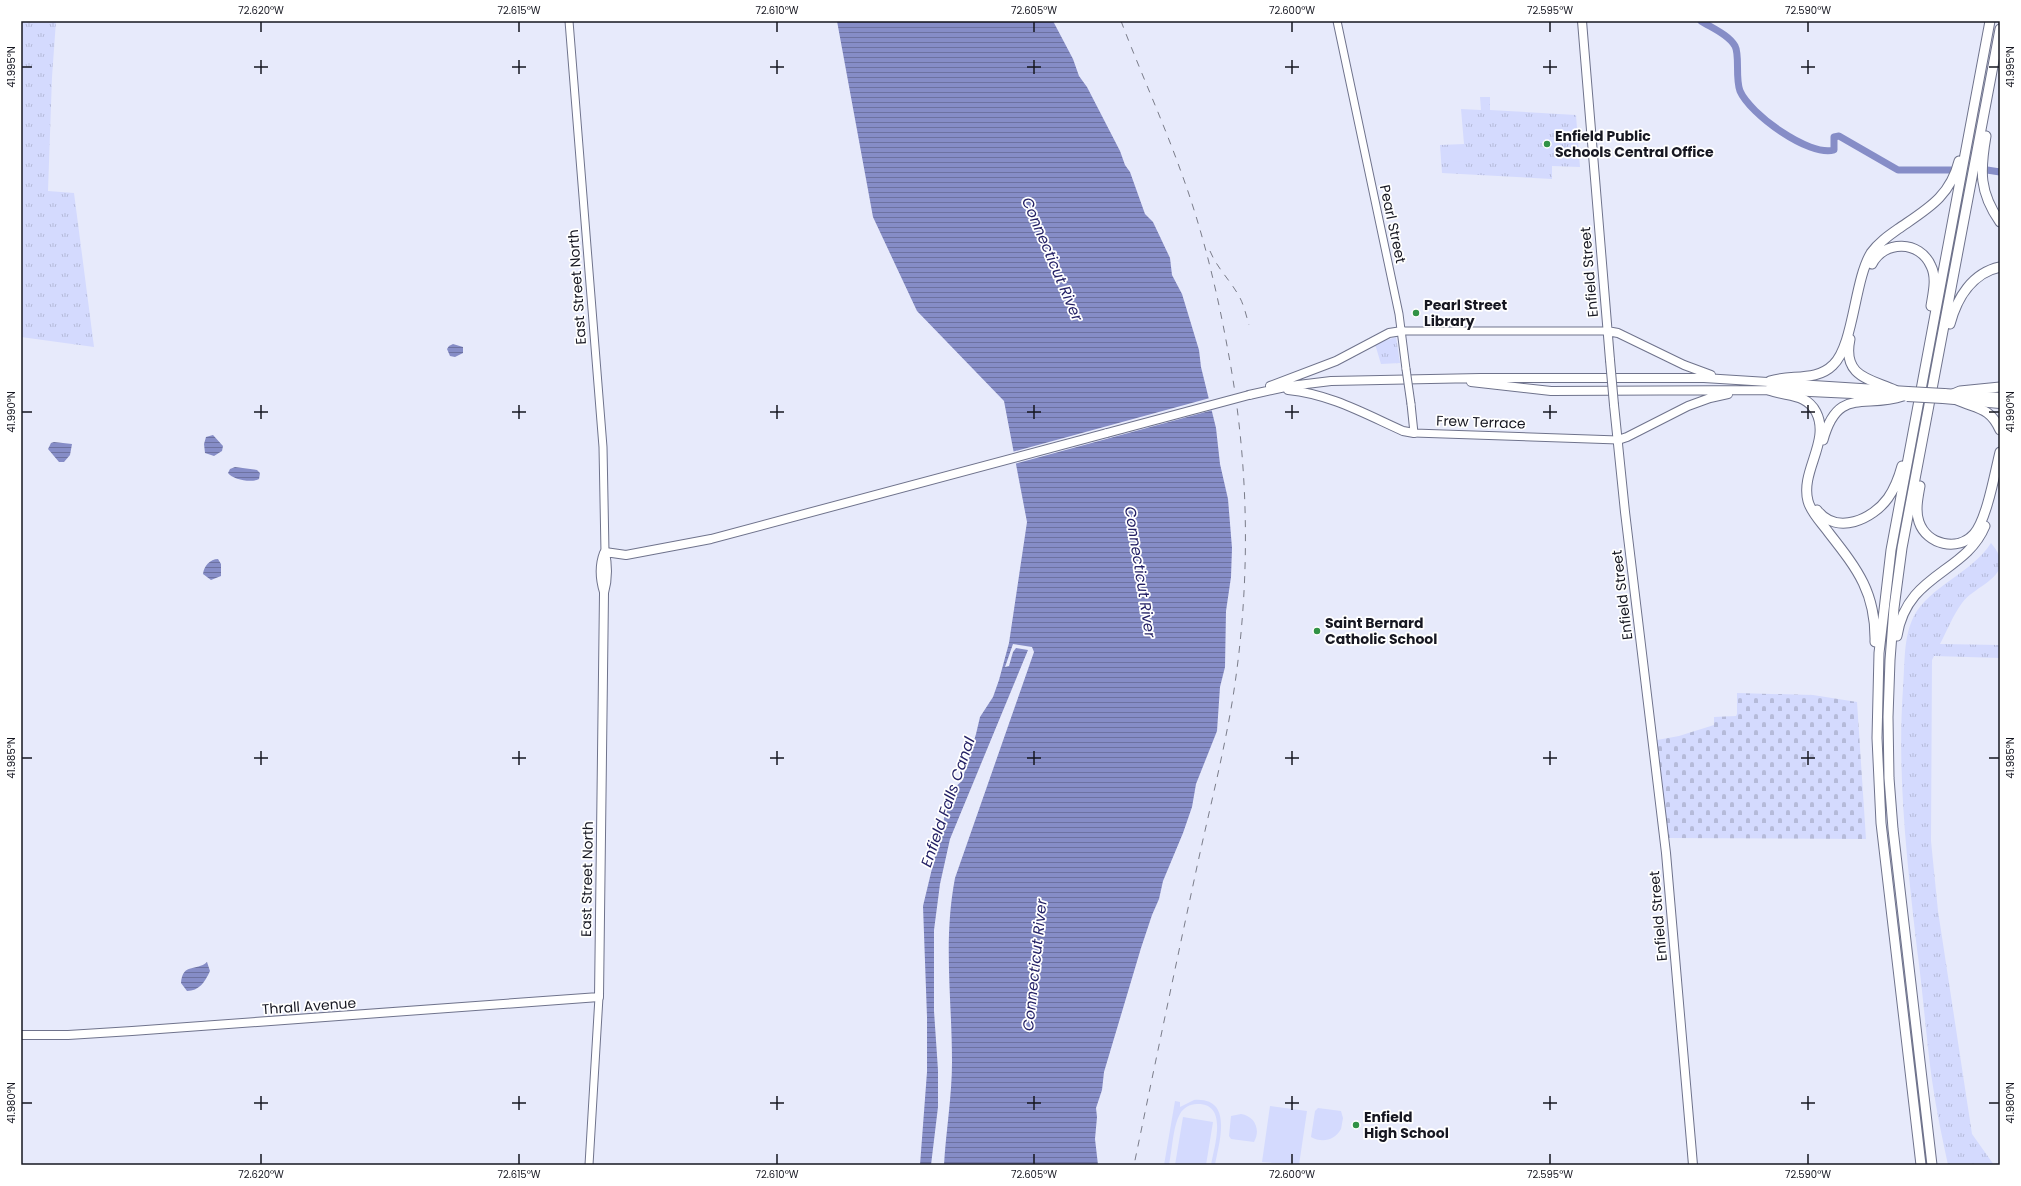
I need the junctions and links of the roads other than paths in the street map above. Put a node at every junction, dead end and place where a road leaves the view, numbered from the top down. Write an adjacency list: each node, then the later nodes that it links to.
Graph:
1 (569, 21): 35 (main road, East Street North)
2 (1337, 21): 12 (main road, Pearl Street)
3 (1582, 21): 13 (main road, Enfield Street)
4 (1984, 21): 7 (highway)
5 (1990, 21): 7 (highway)
6 (2000, 33): 8 (highway)
7 (1981, 70): 9 (highway)
8 (1990, 82): 10 (highway); 14 (highway)
9 (1969, 138): 15 (highway); 18 (highway)
10 (2000, 222)
11 (2000, 268): 14 (highway)
12 (1402, 331): 13 (main road); 23 (main road); 30 (main road, Pearl Street, bridge)
13 (1607, 331): 17 (main road); 31 (main road, Enfield Street, bridge)
14 (1939, 355): 28 (highway)
15 (1926, 361): 22 (highway); 32 (highway)
16 (1453, 379): 17 (main road); 20 (main road); 21 (main road)
17 (1730, 379): 18 (main road)
18 (1769, 386): 21 (main road); 22 (main road); 24 (main road); 37 (highway)
19 (2000, 387): 25 (highway)
20 (1278, 388): 23 (main road); 30 (main road)
21 (1745, 390): 31 (main road)
22 (1895, 390): 24 (main road)
23 (1251, 395): 35 (main road, bridge)
24 (1906, 395): 25 (main road, bridge); 32 (highway)
25 (1949, 397): 26 (main road); 27 (main road); 29 (highway)
26 (2000, 397)
27 (2000, 404)
28 (1926, 424): 33 (highway); 36 (highway)
29 (2000, 430)
30 (1414, 433): 31 (main road, Frew Terrace)
31 (1618, 440): 41 (main road, Enfield Street)
32 (1910, 451): 37 (highway)
33 (2000, 452)
34 (2000, 471): 36 (highway)
35 (605, 552): 38 (main road, East Street North)
36 (1890, 660): 43 (highway)
37 (1877, 698): 42 (highway)
38 (599, 997): 39 (main road, Thrall Avenue); 40 (main road, East Street North)
39 (21, 1035)
40 (590, 1165)
41 (1693, 1165)
42 (1921, 1165)
43 (1932, 1165)

